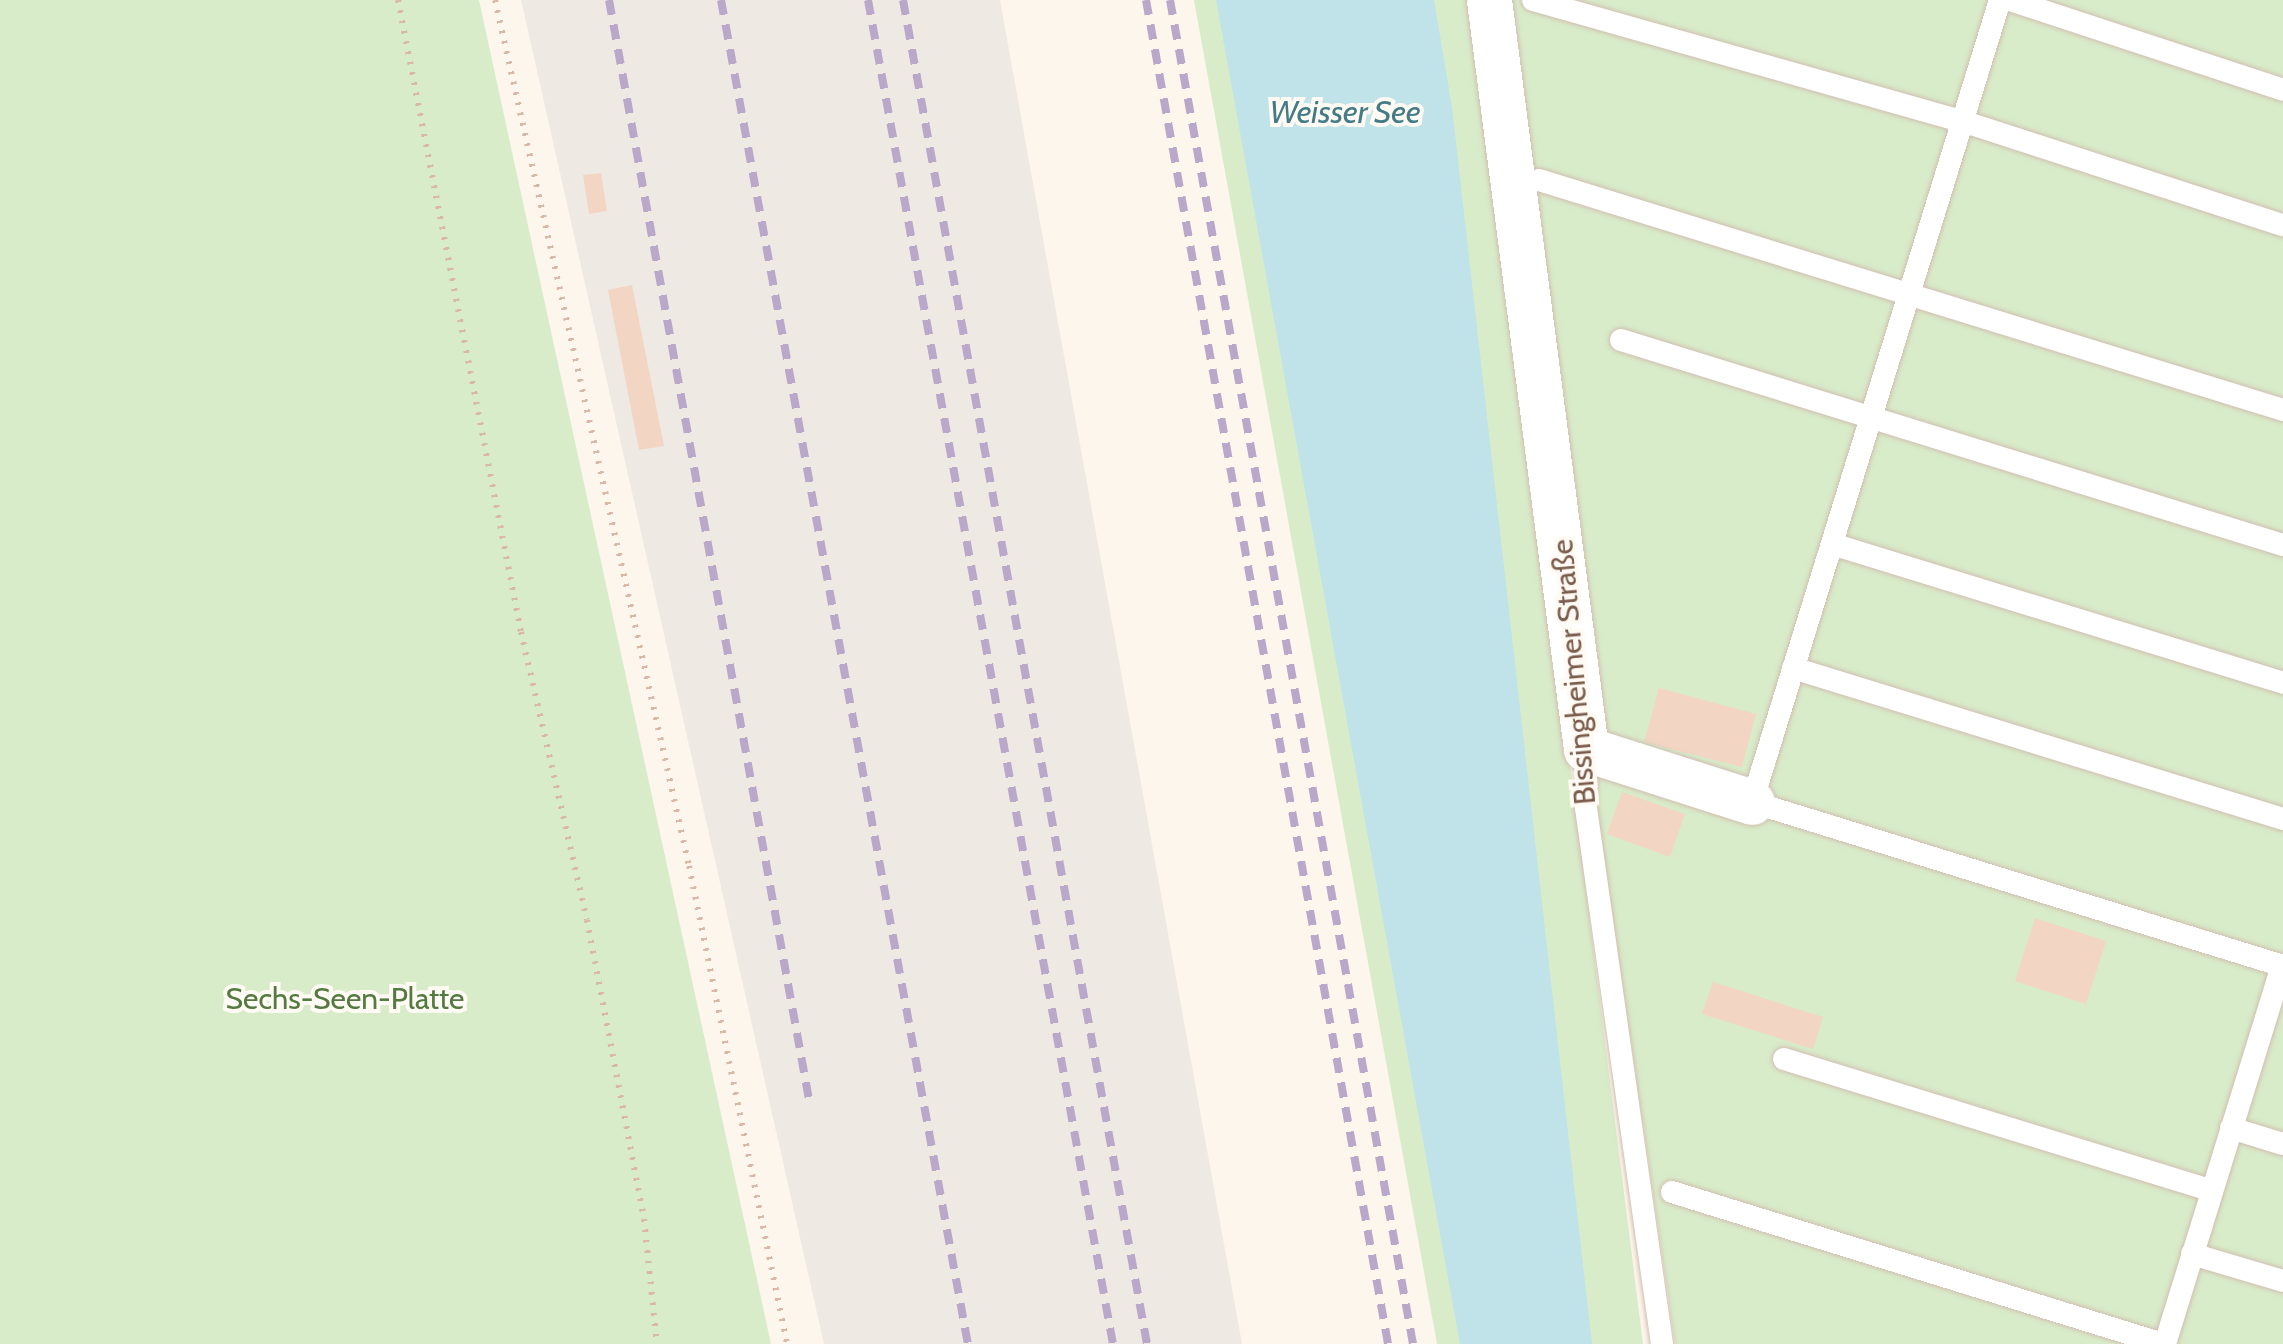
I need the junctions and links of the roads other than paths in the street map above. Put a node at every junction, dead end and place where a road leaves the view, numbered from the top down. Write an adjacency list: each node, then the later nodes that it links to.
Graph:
1 (1489, 0): 17 (street, Bissingheimer Straße)
2 (1534, 0): 6 (lane)
3 (2000, 0): 6 (lane)
4 (2010, 0): 5 (lane)
5 (2283, 90)
6 (1962, 121): 8 (lane); 9 (lane)
7 (1540, 180): 9 (lane)
8 (2283, 225)
9 (1909, 294): 11 (lane); 12 (lane)
10 (1621, 340): 12 (lane)
11 (2283, 410)
12 (1870, 418): 13 (lane); 14 (lane)
13 (1832, 544): 15 (lane); 16 (lane)
14 (2283, 545)
15 (1793, 668): 18 (lane); 19 (lane)
16 (2283, 684)
17 (1586, 749): 18 (street); 28 (lane, Bissingheimer Straße)
18 (1752, 802): 20 (lane)
19 (2283, 819)
20 (2282, 966): 22 (lane)
21 (1784, 1059): 24 (lane)
22 (2232, 1128): 23 (lane); 24 (lane)
23 (2283, 1144)
24 (2212, 1190): 26 (lane)
25 (1672, 1192): 29 (lane)
26 (2192, 1254): 27 (lane); 29 (lane)
27 (2283, 1282)
28 (1662, 1344)
29 (2164, 1344)

